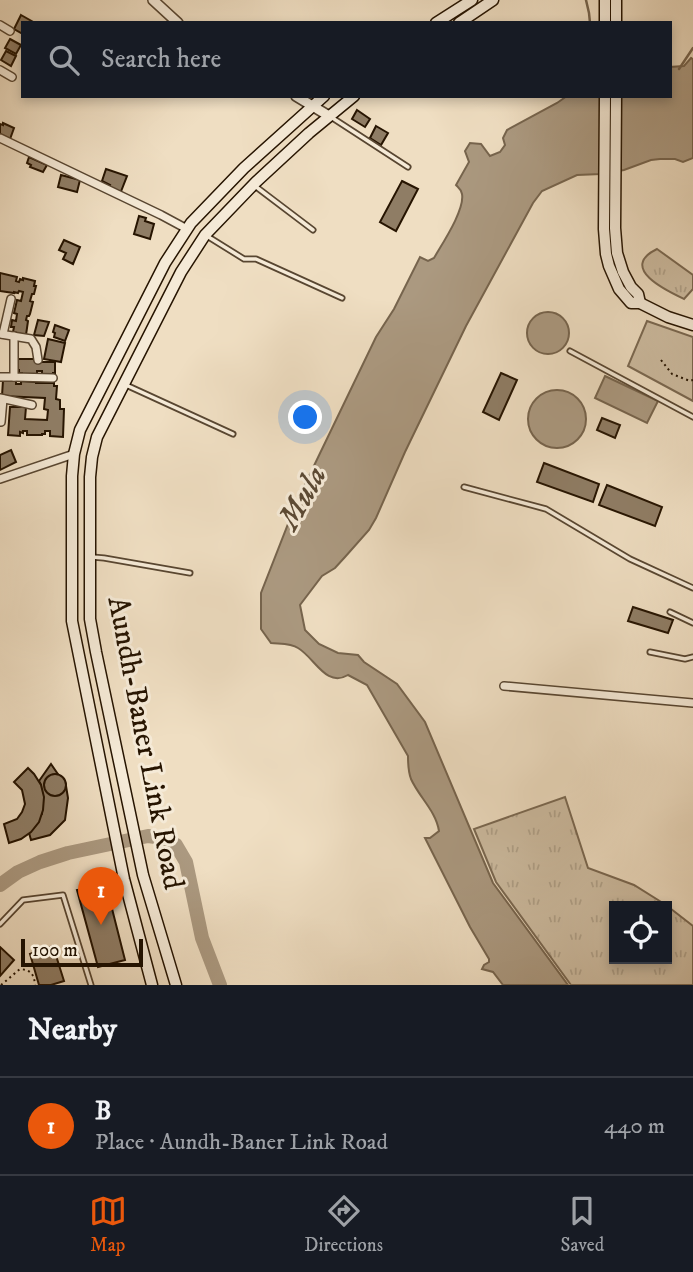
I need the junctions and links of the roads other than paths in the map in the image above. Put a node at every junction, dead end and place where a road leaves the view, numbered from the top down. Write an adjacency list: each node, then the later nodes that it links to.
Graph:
1 (153, 0): 6 (street)
2 (472, 0): 7 (main road)
3 (605, 0): 9 (main road)
4 (616, 0): 10 (main road)
5 (489, 2): 8 (main road)
6 (176, 21)
7 (439, 21)
8 (462, 21)
9 (605, 21)
10 (616, 21)
11 (0, 25): 12 (street)
12 (9, 31)
13 (0, 70): 14 (street)
14 (12, 78)
15 (299, 98): 20 (street)
16 (322, 98): 20 (main road, Aundh-Baner Link Road)
17 (352, 98): 21 (main road, Aundh-Baner Link Road)
18 (605, 98): 26 (main road)
19 (616, 98): 26 (main road)
20 (312, 106): 21 (street); 25 (main road, Aundh-Baner Link Road)
21 (329, 116): 23 (lane); 24 (main road, Aundh-Baner Link Road)
22 (0, 138): 25 (street)
23 (408, 167)
24 (254, 184): 27 (lane); 28 (main road, Aundh-Baner Link Road)
25 (187, 229): 45 (main road, Aundh-Baner Link Road)
26 (609, 229): 31 (main road)
27 (313, 230)
28 (205, 235): 29 (lane); 39 (main road, Aundh-Baner Link Road)
29 (342, 298)
30 (11, 299): 32 (street)
31 (693, 325)
32 (1, 334): 33 (street)
33 (14, 335): 35 (street); 37 (street)
34 (570, 351): 42 (lane)
35 (38, 360)
36 (0, 377): 37 (street)
37 (14, 377): 38 (street)
38 (53, 379)
39 (124, 384): 44 (lane); 46 (main road, Aundh-Baner Link Road)
40 (1, 399): 41 (street); 43 (street)
41 (32, 405)
42 (693, 417)
43 (1, 422)
44 (233, 435)
45 (74, 454): 46 (main road); 47 (street); 60 (main road, Aundh-Baner Link Road)
46 (92, 457): 49 (main road, Aundh-Baner Link Road)
47 (0, 479)
48 (464, 487): 51 (lane)
49 (89, 557): 50 (lane); 61 (main road, Aundh-Baner Link Road)
50 (190, 573)
51 (693, 588)
52 (670, 612): 53 (lane)
53 (693, 623)
54 (650, 652): 55 (lane)
55 (693, 657)
56 (504, 686): 57 (street)
57 (693, 704)
58 (0, 924): 59 (lane)
59 (91, 985)
60 (152, 985)
61 (176, 985)

